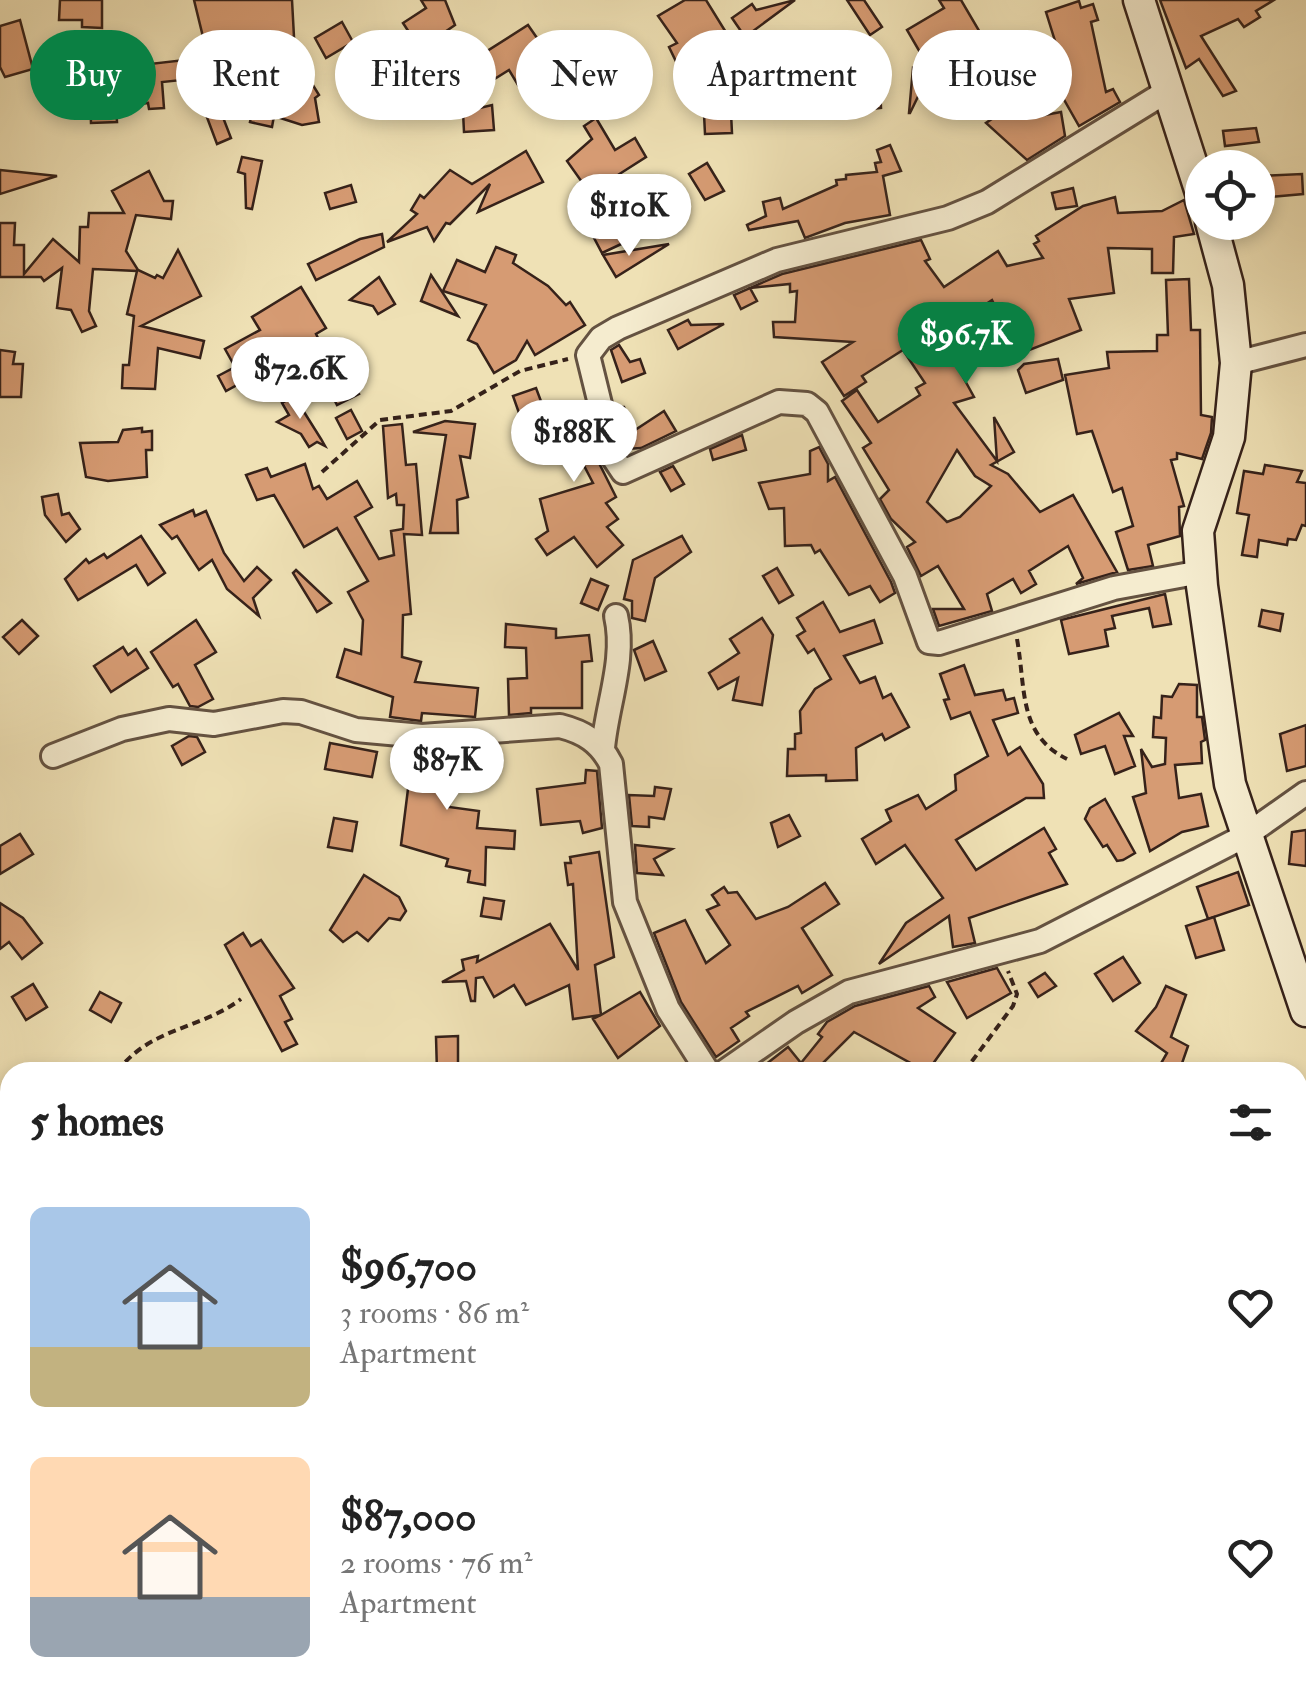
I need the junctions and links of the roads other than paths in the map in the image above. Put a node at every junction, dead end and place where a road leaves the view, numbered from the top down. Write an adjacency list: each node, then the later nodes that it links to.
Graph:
1 (1139, 0): 2 (street)
2 (1169, 90): 3 (street); 7 (street)
3 (1188, 150)
4 (1215, 240): 6 (street)
5 (1306, 344): 6 (street)
6 (1236, 363): 7 (street)
7 (1201, 572): 12 (street)
8 (616, 616): 9 (street)
9 (603, 748): 10 (street); 14 (street)
10 (53, 756)
11 (1306, 793): 12 (street)
12 (1245, 836): 13 (street); 15 (street)
13 (1306, 1012)
14 (702, 1062)
15 (738, 1062)

